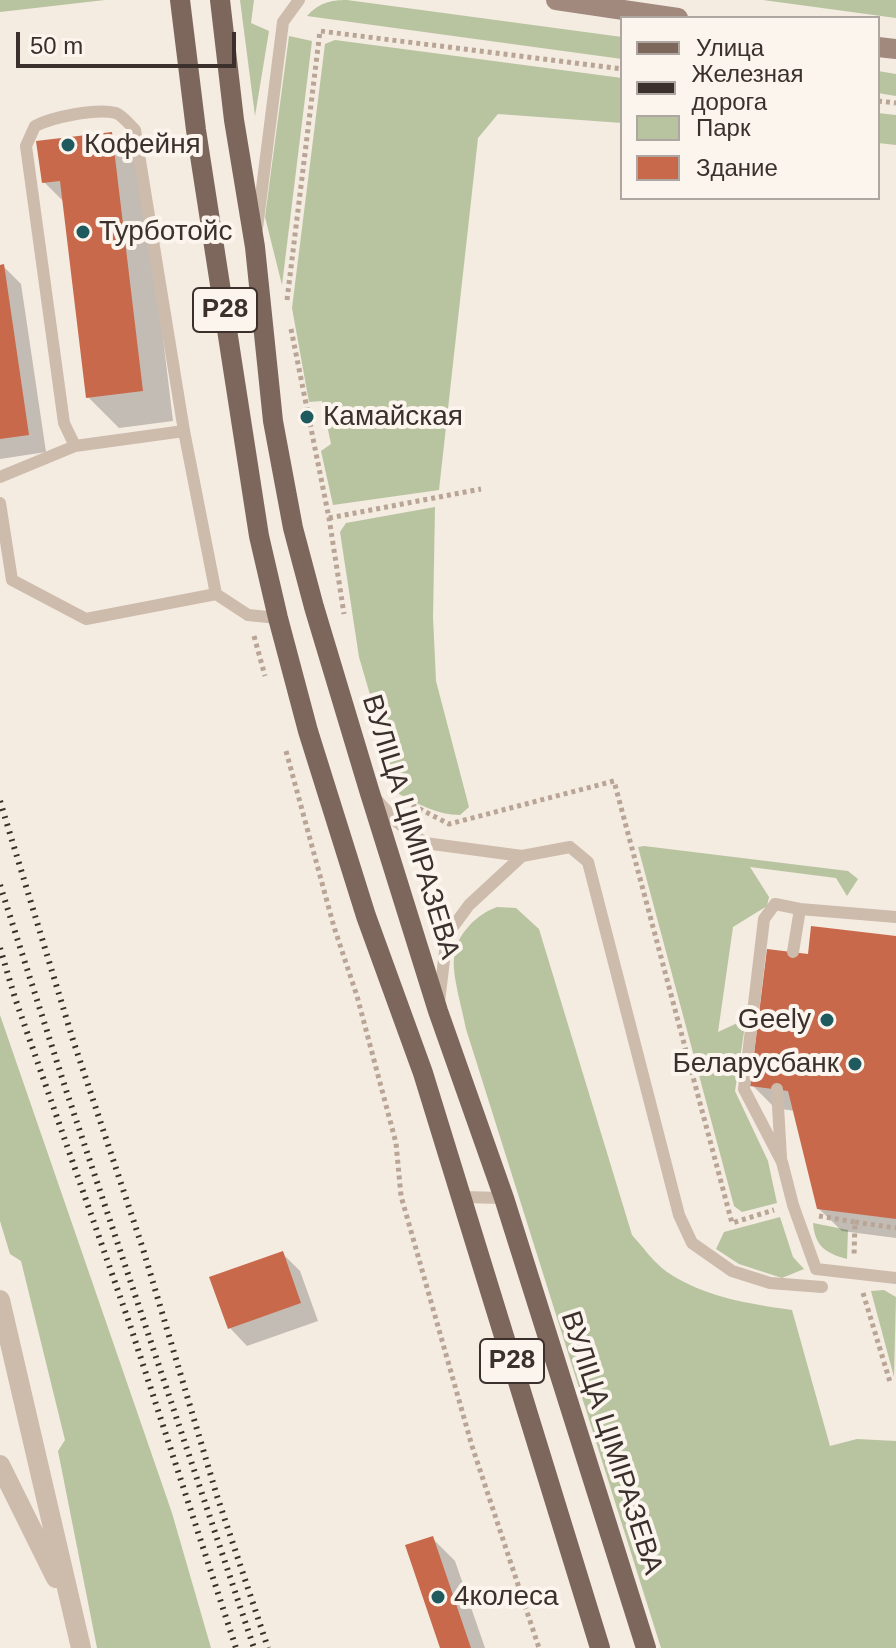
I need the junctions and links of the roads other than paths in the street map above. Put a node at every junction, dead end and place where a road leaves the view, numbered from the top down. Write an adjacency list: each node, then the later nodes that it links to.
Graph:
1 (180, 0): 12 (main road, Р28)
2 (220, 0): 6 (main road, ВУЛІЦА ЦІМІРАЗЕВА / Р28)
3 (299, 0): 6 (lane)
4 (556, 0): 5 (street)
5 (664, 16)
6 (255, 247): 13 (main road, ВУЛІЦА ЦІМІРАЗЕВА / Р28)
7 (184, 431): 8 (lane); 8 (lane); 11 (lane)
8 (75, 446): 9 (lane)
9 (0, 477)
10 (0, 503): 11 (lane)
11 (216, 594): 12 (lane)
12 (278, 618): 21 (main road, Р28)
13 (369, 790): 14 (lane); 18 (main road, ВУЛІЦА ЦІМІРАЗЕВА / Р28)
14 (522, 856): 18 (lane); 24 (lane)
15 (800, 909): 16 (lane); 17 (lane); 20 (lane)
16 (896, 917)
17 (793, 952)
18 (438, 1011): 22 (main road, ВУЛІЦА ЦІМІРАЗЕВА / Р28)
19 (777, 1089): 20 (lane)
20 (782, 1162): 23 (lane)
21 (461, 1197): 22 (lane); 29 (main road, Р28)
22 (504, 1198): 30 (main road, ВУЛІЦА ЦІМІРАЗЕВА / Р28)
23 (896, 1278)
24 (822, 1287)
25 (0, 1300): 27 (street)
26 (0, 1465): 27 (street)
27 (70, 1607): 28 (street)
28 (81, 1648)
29 (600, 1648)
30 (646, 1648)

